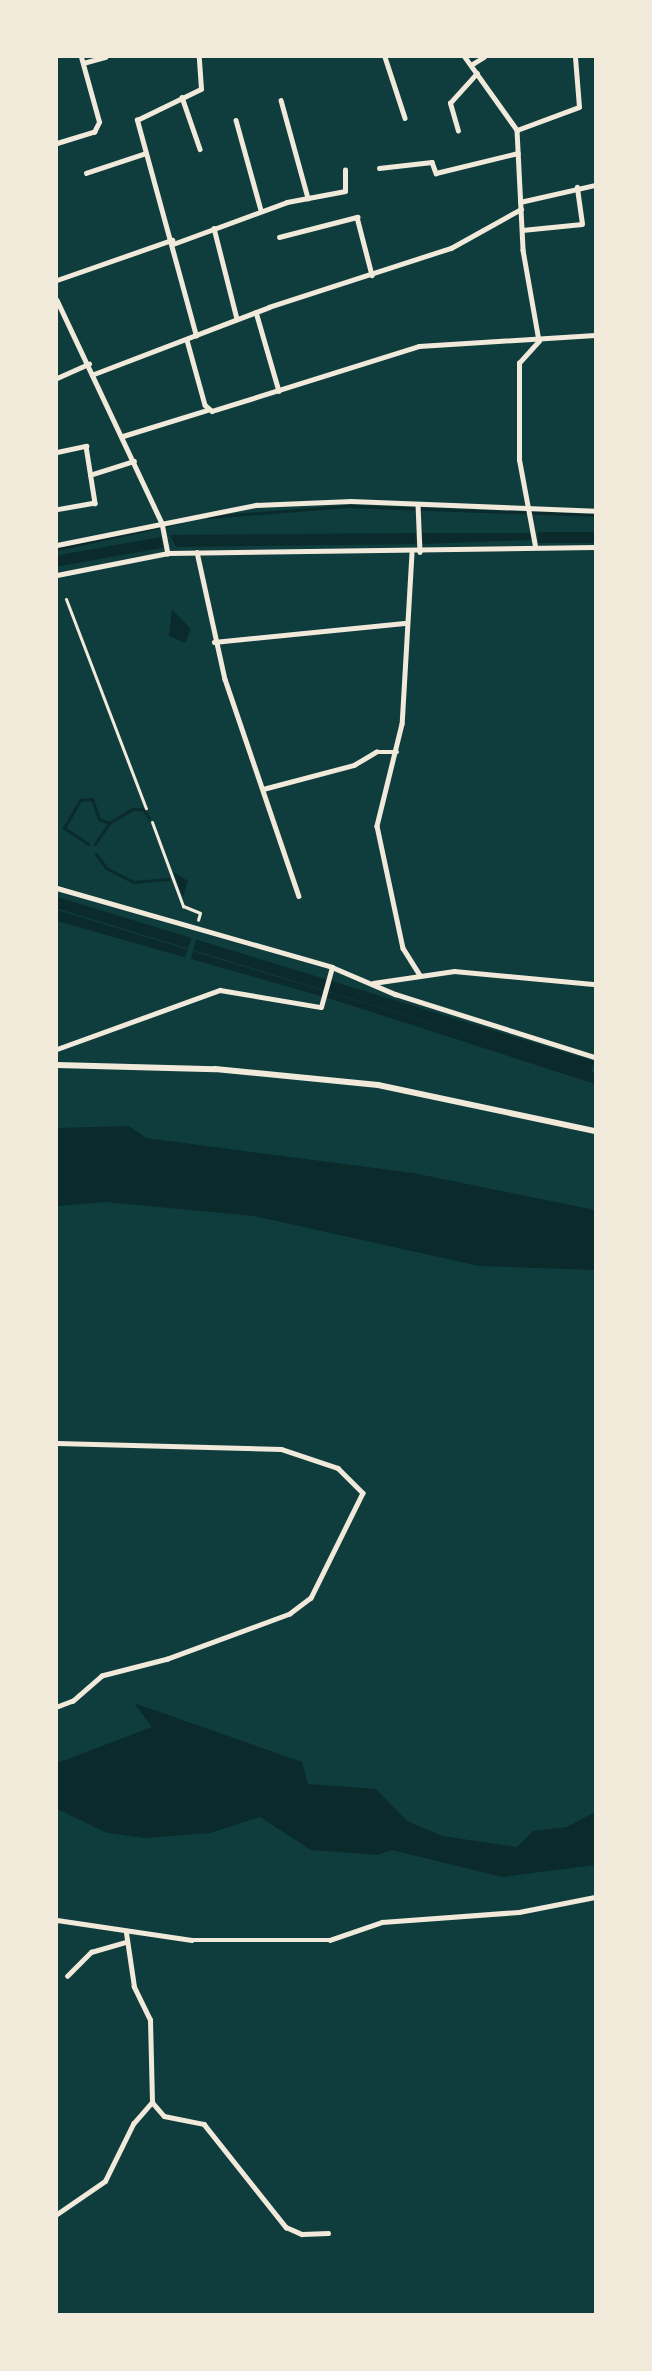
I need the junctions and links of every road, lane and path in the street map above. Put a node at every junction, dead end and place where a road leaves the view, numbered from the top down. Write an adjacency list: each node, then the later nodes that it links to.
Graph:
1 (81, 57): 8 (street)
2 (105, 57): 8 (street)
3 (199, 57): 11 (street)
4 (385, 57): 13 (street)
5 (465, 57): 9 (street)
6 (484, 57): 9 (street)
7 (575, 57): 16 (street)
8 (83, 63): 17 (street)
9 (471, 64): 10 (street)
10 (477, 73): 15 (street); 16 (street)
11 (182, 97): 18 (street); 20 (street)
12 (281, 100): 26 (street)
13 (405, 118)
14 (236, 120): 29 (street)
15 (458, 130)
16 (517, 130): 19 (street)
17 (57, 143)
18 (200, 149)
19 (518, 153): 21 (street); 27 (street)
20 (143, 154): 23 (street); 33 (street)
21 (379, 168)
22 (345, 170): 26 (street)
23 (86, 174)
24 (595, 185): 25 (street)
25 (577, 187): 27 (street); 31 (street)
26 (308, 198): 29 (street)
27 (520, 202): 28 (street)
28 (521, 208): 31 (street); 34 (street)
29 (261, 210): 30 (street)
30 (214, 228): 33 (street); 38 (street)
31 (522, 230): 42 (street)
32 (279, 237): 34 (street)
33 (173, 242): 35 (street); 40 (street)
34 (372, 275): 37 (street)
35 (57, 280)
36 (57, 300): 43 (street)
37 (256, 312): 38 (street); 46 (street)
38 (237, 319): 40 (street)
39 (595, 335): 42 (street)
40 (196, 336): 41 (street)
41 (187, 340): 44 (street); 47 (street)
42 (539, 341): 46 (street); 54 (street)
43 (89, 364): 44 (street); 45 (street)
44 (94, 374): 48 (street)
45 (57, 378)
46 (279, 391): 47 (street)
47 (207, 410): 48 (street)
48 (123, 436): 50 (street)
49 (57, 452): 51 (street)
50 (134, 461): 51 (street); 56 (street)
51 (90, 475): 53 (street)
52 (418, 504): 54 (street); 56 (street); 62 (street)
53 (57, 510)
54 (531, 510): 55 (street); 58 (street)
55 (595, 511)
56 (162, 525): 57 (street); 60 (street)
57 (57, 545)
58 (535, 546): 59 (street); 62 (street)
59 (595, 547)
60 (168, 551): 61 (street); 64 (street)
61 (197, 552): 63 (street); 67 (street)
62 (420, 552): 63 (street)
63 (412, 553): 66 (street)
64 (57, 575)
65 (66, 599): 70 (street)
66 (404, 623): 67 (street); 68 (street)
67 (214, 642): 69 (street)
68 (397, 752): 69 (street); 76 (street)
69 (263, 789): 73 (street)
70 (146, 808)
71 (152, 822): 74 (street)
72 (57, 888): 75 (street)
73 (300, 896)
74 (198, 920)
75 (332, 967): 77 (street); 79 (street)
76 (420, 975): 77 (street); 78 (street)
77 (373, 983): 80 (street)
78 (595, 984)
79 (57, 1049)
80 (595, 1057)
81 (57, 1065): 82 (main road)
82 (595, 1131)
83 (57, 1443): 84 (street)
84 (57, 1707)
85 (595, 1897): 87 (street)
86 (57, 1920): 87 (street)
87 (126, 1933): 88 (street)
88 (126, 1942): 89 (street); 90 (street)
89 (67, 1976)
90 (152, 2102): 91 (street); 92 (street)
91 (57, 2214)
92 (328, 2233)

